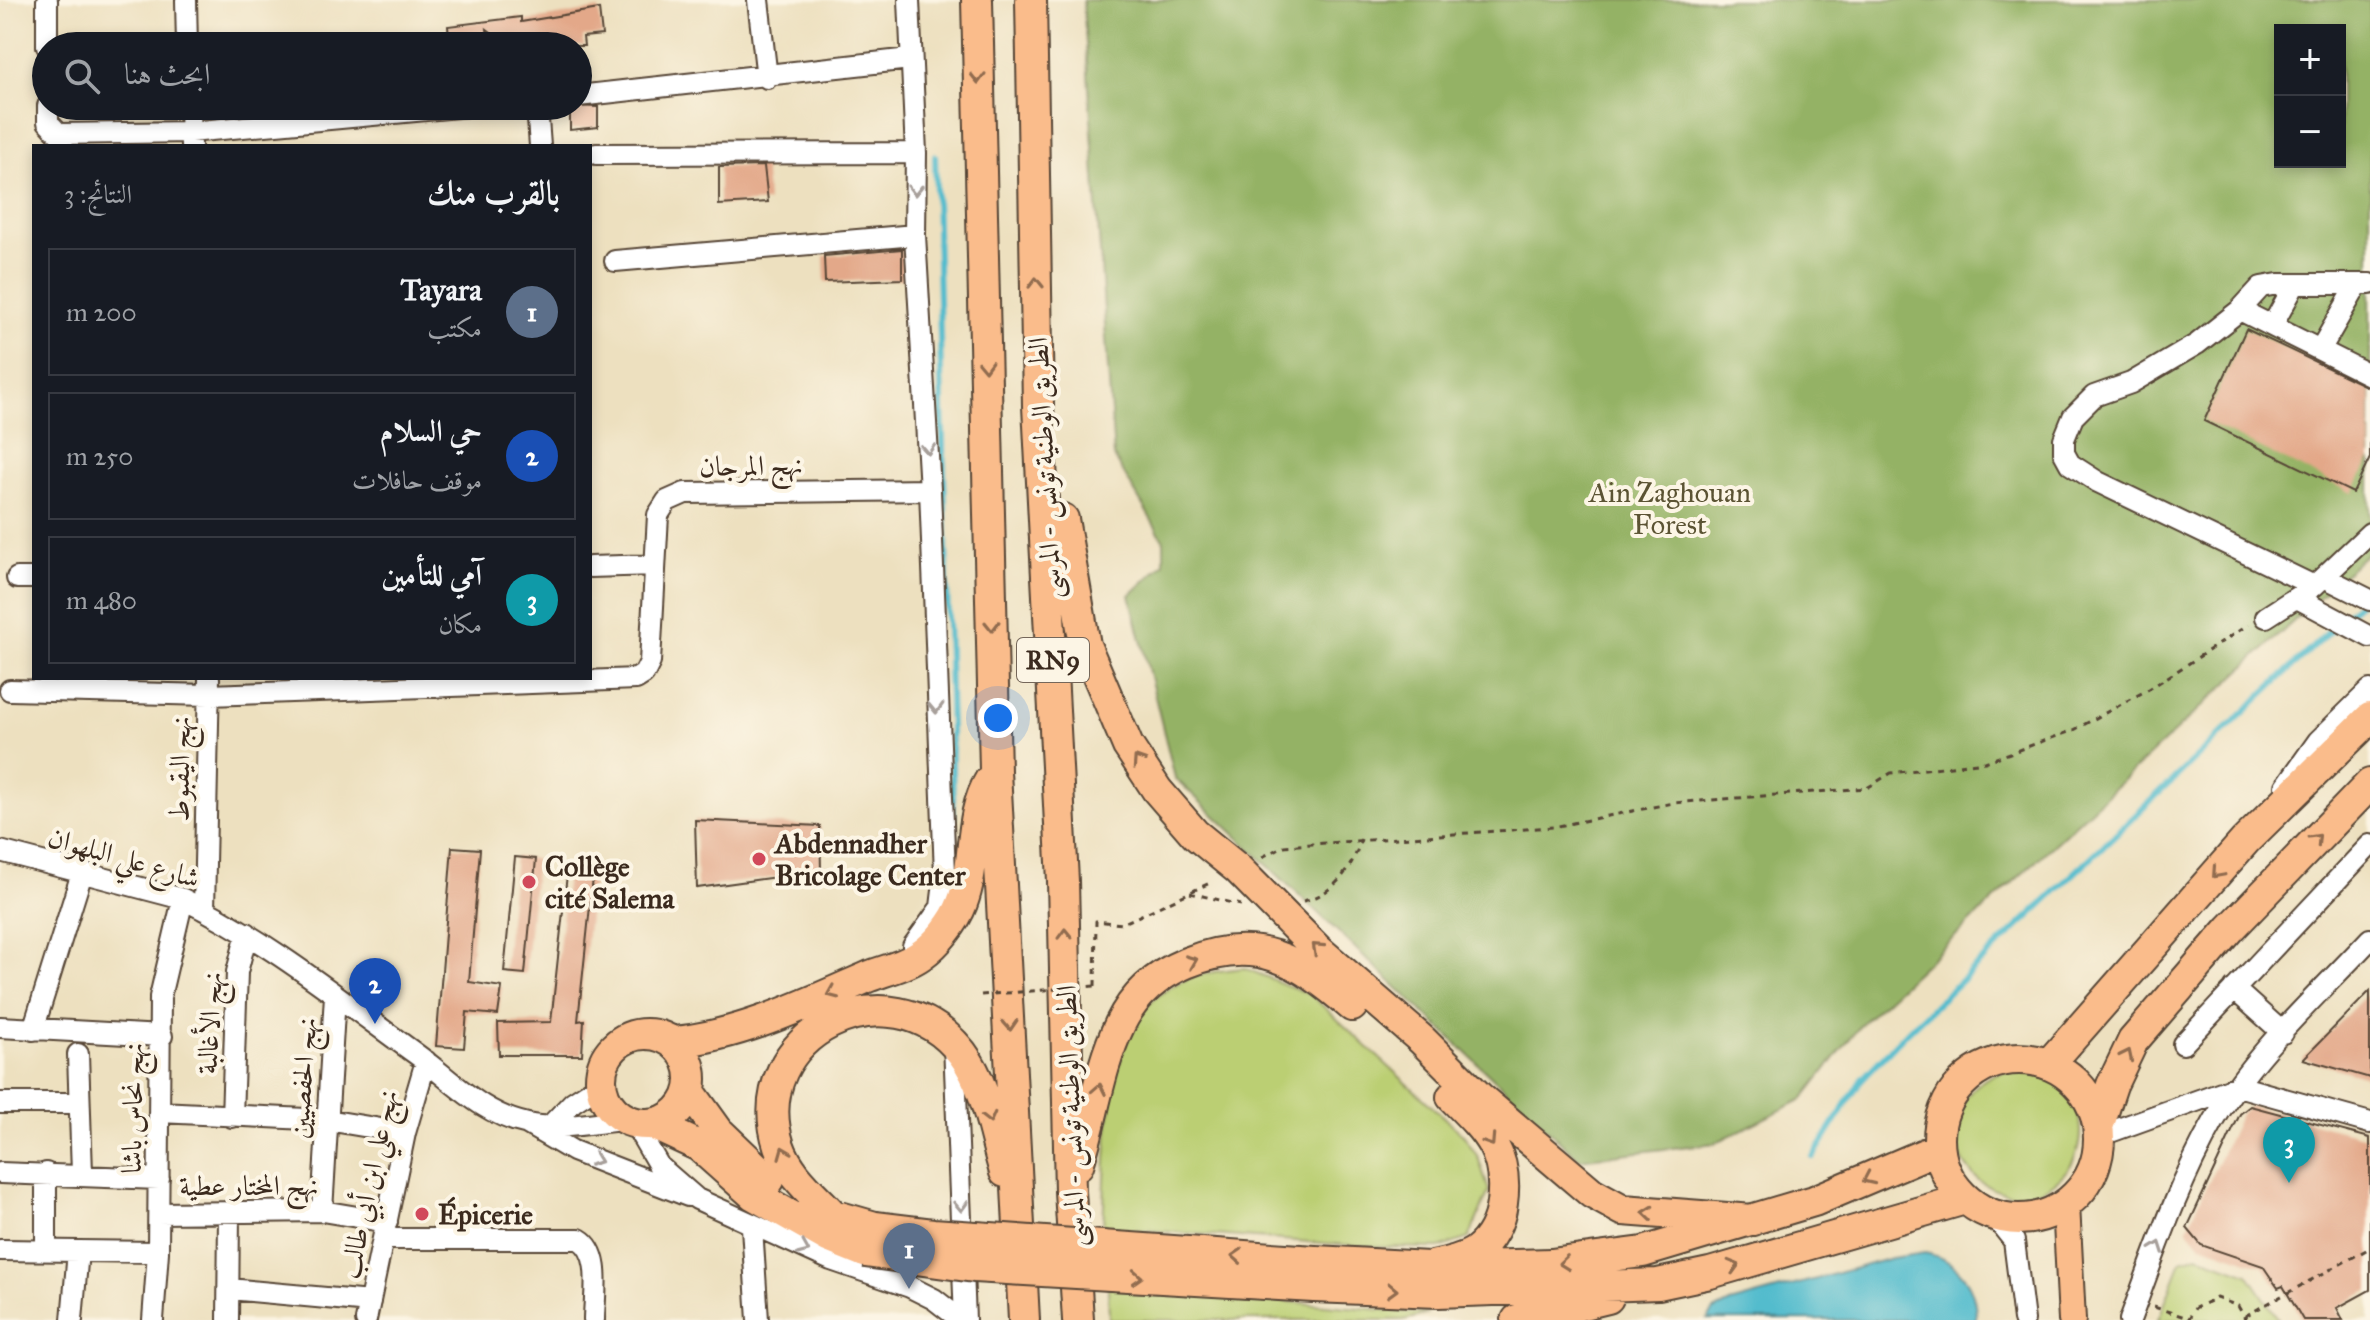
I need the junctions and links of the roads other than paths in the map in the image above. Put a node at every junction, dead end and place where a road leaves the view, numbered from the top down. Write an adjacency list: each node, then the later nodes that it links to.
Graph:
1 (47, 0): 7 (street)
2 (186, 0): 8 (street)
3 (758, 0): 10 (street)
4 (909, 0): 9 (street)
5 (977, 0): 43 (highway, الطريق الوطنية تونس - المرسى / RN9, one-way to 43)
6 (1031, 0): 27 (highway, الطريق الوطنية تونس - المرسى / RN9, one-way to 6)
7 (47, 32)
8 (187, 32)
9 (910, 59): 10 (street); 17 (street)
10 (767, 78): 11 (street)
11 (592, 95)
12 (48, 120): 15 (street)
13 (351, 120): 15 (street)
14 (538, 120): 16 (street)
15 (191, 139)
16 (540, 144)
17 (916, 153): 18 (street); 19 (street, one-way to 19)
18 (596, 154)
19 (915, 235): 20 (street); 28 (street, one-way to 28)
20 (615, 261)
21 (2295, 284): 22 (street); 23 (street); 24 (street)
22 (2364, 284): 25 (street)
23 (2240, 310): 24 (street); 32 (street)
24 (2272, 326): 25 (street)
25 (2320, 350): 26 (street)
26 (2369, 372)
27 (1038, 406): 85 (highway, الطريق الوطنية تونس - المرسى / RN9, one-way to 27); 95 (highway, one-way to 27)
28 (930, 490): 30 (street, نهج المرجان); 53 (street, one-way to 53)
29 (2370, 533): 32 (street)
30 (655, 565): 31 (street); 38 (street, نهج المرجان)
31 (592, 567)
32 (2319, 581): 33 (street); 34 (street)
33 (2297, 598): 35 (street); 36 (street)
34 (2370, 600)
35 (2266, 617)
36 (2366, 634)
37 (583, 680): 39 (street, نهج المرجان)
38 (592, 680)
39 (209, 687): 40 (street, نهج المرجان); 50 (street, نهج اليقبوط)
40 (10, 690)
41 (2370, 690): 45 (street)
42 (2370, 718): 45 (highway)
43 (995, 771): 53 (highway); 90 (highway, الطريق الوطنية تونس - المرسى / RN9, one-way to 90)
44 (2370, 784): 78 (highway, one-way to 44)
45 (2245, 841): 65 (highway, one-way to 65)
46 (2370, 845): 54 (street)
47 (1, 854): 48 (street, شارع علي البلهوان)
48 (82, 873): 49 (street, شارع علي البلهوان); 57 (street)
49 (183, 899): 50 (street, شارع علي البلهوان); 59 (street, نهج نحاس باشا)
50 (204, 910): 51 (street, شارع علي البلهوان)
51 (247, 933): 55 (street, شارع علي البلهوان); 72 (street, نهج الأغالبة)
52 (2370, 939): 58 (street)
53 (881, 972): 60 (highway, one-way to 60)
54 (2234, 989): 58 (street); 62 (street)
55 (335, 995): 64 (street, شارع علي البلهوان); 73 (street, نهج الحفصيين)
56 (0, 1027): 57 (street)
57 (33, 1030): 59 (street)
58 (2283, 1033): 67 (street)
59 (162, 1036): 71 (street, نهج نحاس باشا)
60 (675, 1042): 66 (highway); 68 (highway)
61 (954, 1044): 90 (highway, one-way to 90); 92 (highway, one-way to 61); 114 (street, one-way to 114)
62 (2183, 1044)
63 (78, 1054): 70 (street)
64 (426, 1061): 76 (street, شارع علي البلهوان); 79 (street, نهج علي ابن أبي طالب)
65 (2049, 1064): 78 (highway); 80 (highway)
66 (601, 1084): 74 (highway); 77 (street)
67 (2238, 1086): 75 (street); 78 (street); 108 (street, one-way to 67)
68 (690, 1092): 74 (highway); 92 (highway)
69 (0, 1103): 70 (street)
70 (78, 1103): 83 (street)
71 (159, 1112): 72 (street); 84 (street, نهج نحاس باشا)
72 (232, 1117): 73 (street)
73 (327, 1120): 79 (street); 89 (street, نهج الحفصيين)
74 (637, 1122): 77 (street); 86 (street); 98 (highway)
75 (2370, 1123)
76 (527, 1124): 77 (street, شارع علي البلهوان); 86 (street, one-way to 86)
77 (551, 1125)
78 (2099, 1132): 88 (highway)
79 (405, 1133): 97 (street, نهج علي ابن أبي طالب)
80 (1939, 1148): 87 (highway); 95 (highway, one-way to 95)
81 (0, 1173): 82 (street)
82 (46, 1173): 83 (street); 100 (street)
83 (82, 1173): 84 (street)
84 (159, 1179): 91 (street, نهج نحاس باشا)
85 (1070, 1191): 103 (highway, one-way to 103); 116 (highway, الطريق الوطنية تونس - المرسى / RN9)
86 (697, 1199): 96 (street)
87 (1965, 1199): 94 (highway); 105 (highway, one-way to 87)
88 (2066, 1204): 94 (highway); 119 (main road)
89 (322, 1211): 93 (street, نهج المختار عطية); 97 (street, نهج المختار عطية)
90 (1017, 1212): 115 (highway, الطريق الوطنية تونس - المرسى / RN9)
91 (159, 1213): 93 (street, نهج المختار عطية); 102 (street, نهج نحاس باشا)
92 (831, 1213): 98 (highway)
93 (229, 1214): 106 (street)
94 (1994, 1216): 118 (street)
95 (1753, 1220): 103 (highway, one-way to 103)
96 (752, 1227): 113 (street); 114 (street, one-way to 114)
97 (386, 1231): 107 (street, نهج علي ابن أبي طالب); 112 (street, نهج المختار عطية)
98 (870, 1239): 104 (highway, bridge)
99 (0, 1250): 100 (street)
100 (46, 1250): 101 (street)
101 (78, 1251): 102 (street); 109 (street)
102 (158, 1252): 110 (street, نهج نحاس باشا)
103 (1429, 1267): 104 (highway)
104 (1315, 1274): 105 (highway, one-way to 105)
105 (1658, 1284): 117 (highway)
106 (229, 1289): 107 (street); 111 (street)
107 (368, 1311)
108 (2134, 1311)
109 (72, 1320)
110 (153, 1320)
111 (228, 1320)
112 (594, 1320)
113 (758, 1320)
114 (963, 1320)
115 (1024, 1320)
116 (1078, 1320)
117 (1517, 1320)
118 (2024, 1320)
119 (2072, 1320)

